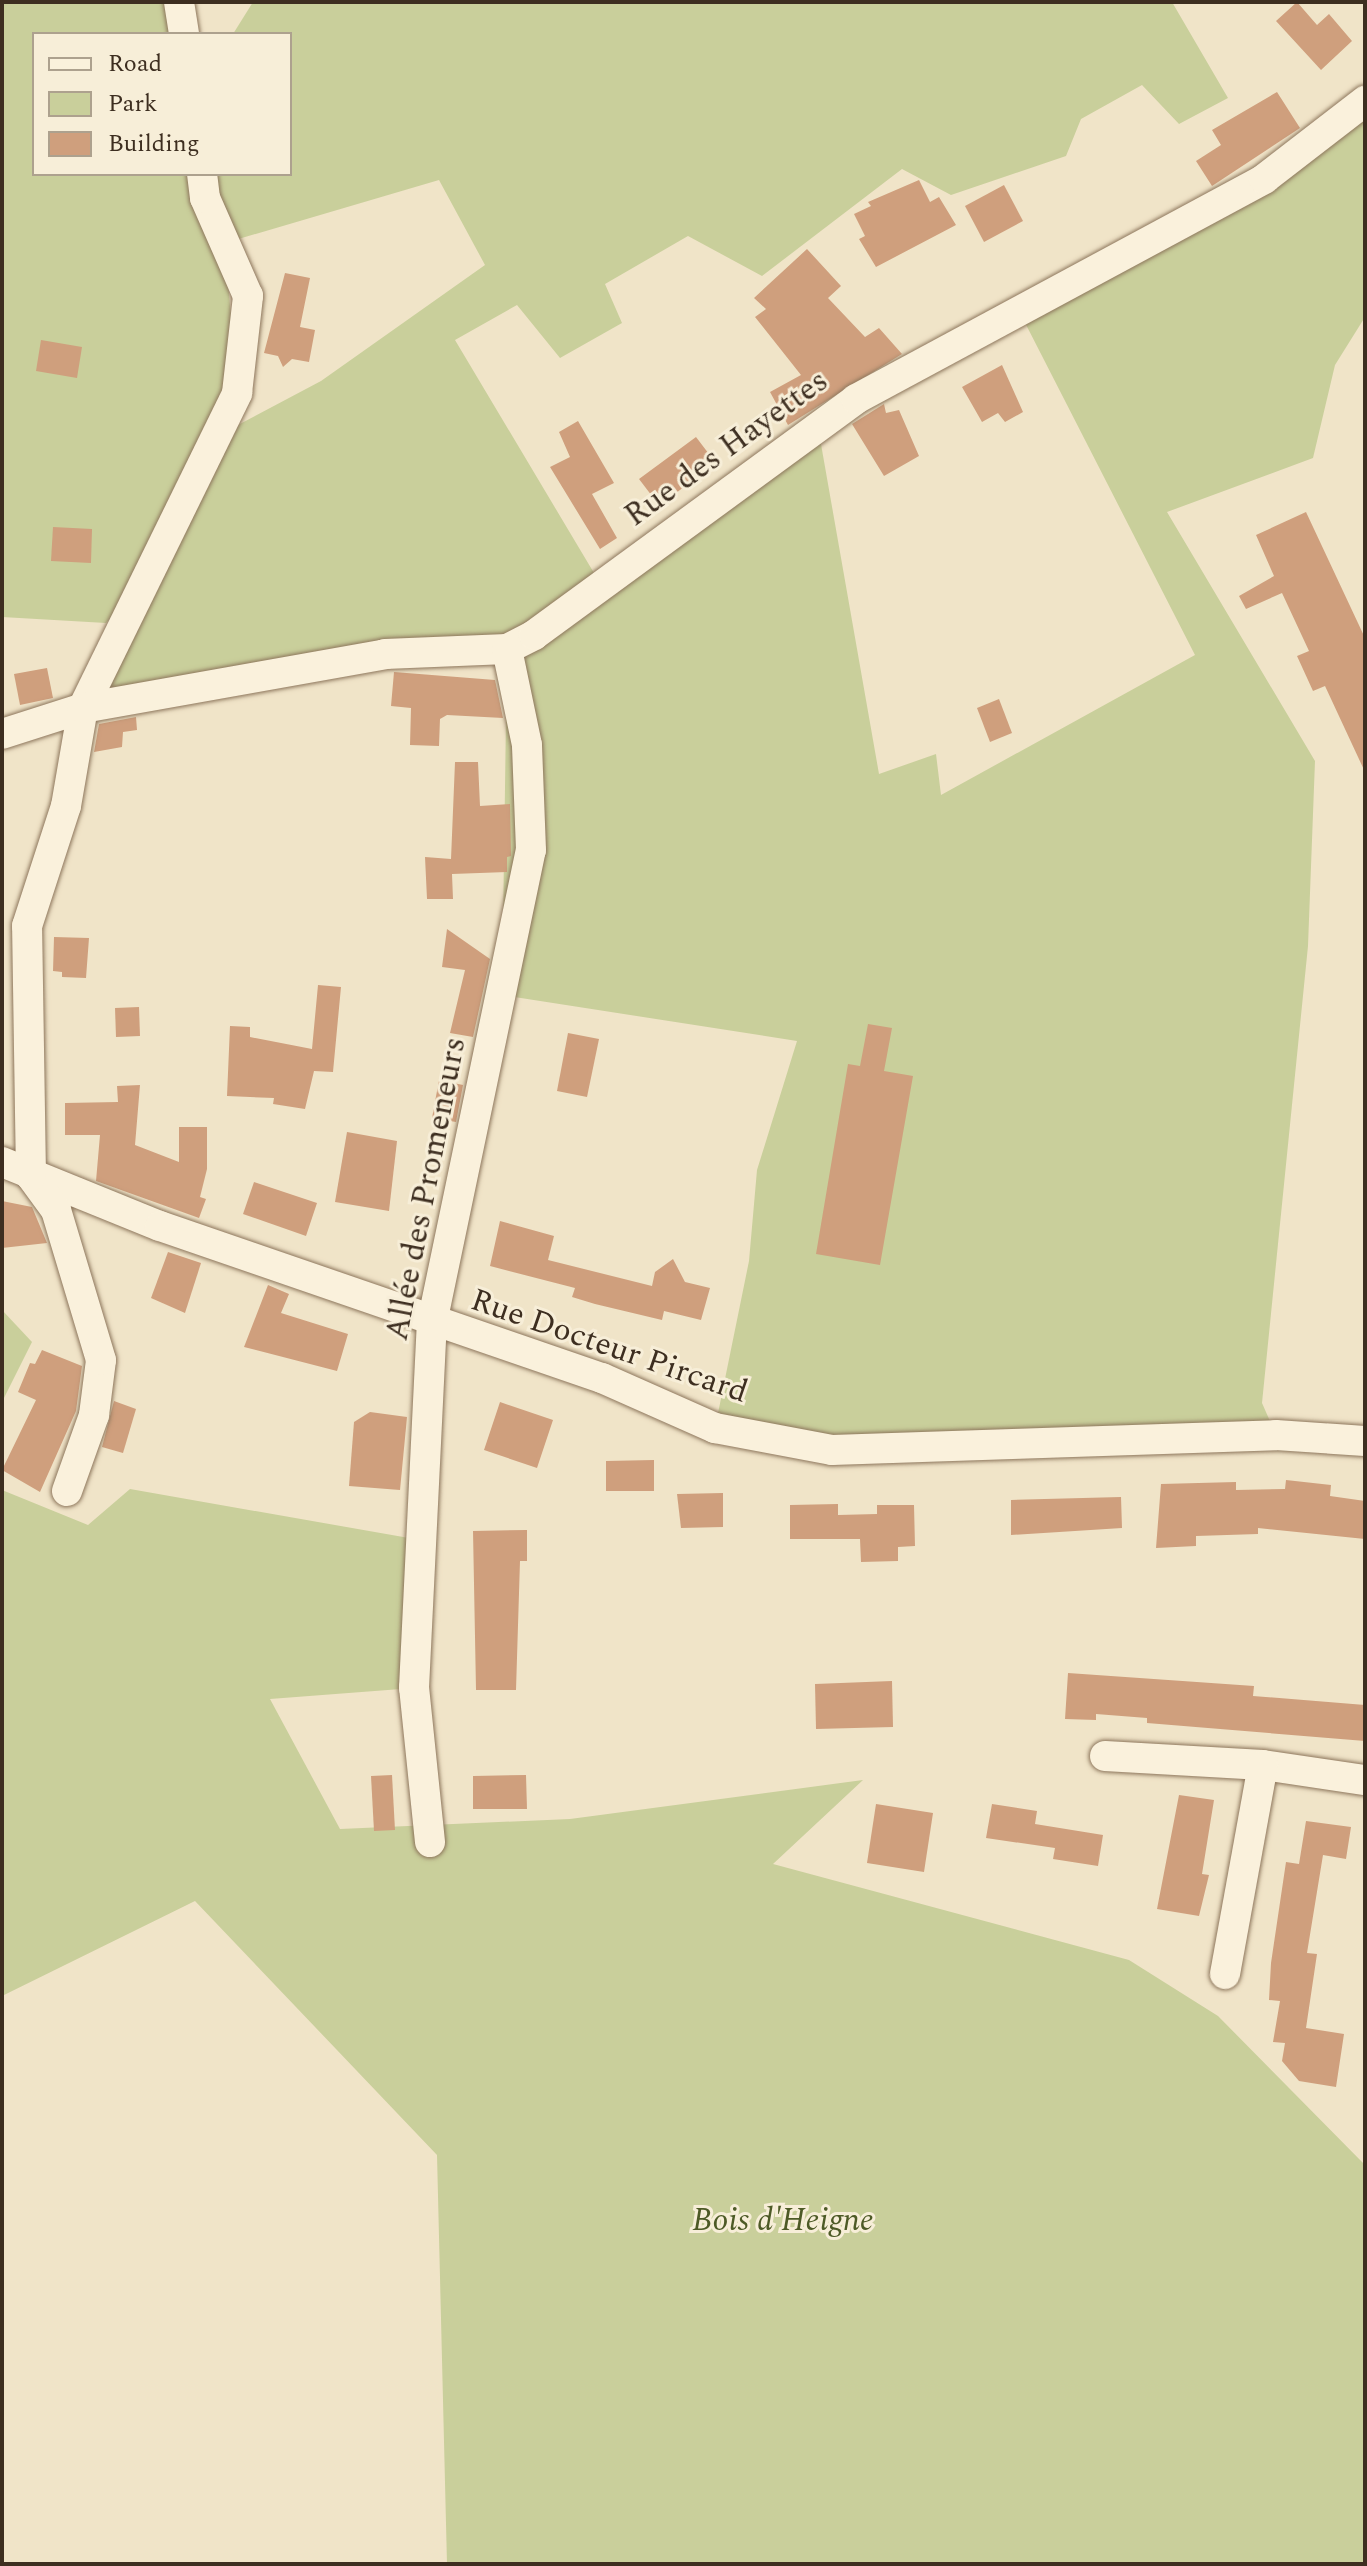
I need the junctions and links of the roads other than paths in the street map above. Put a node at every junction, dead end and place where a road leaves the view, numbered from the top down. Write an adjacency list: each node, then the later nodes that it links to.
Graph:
1 (179, 2): 2 (street)
2 (184, 32)
3 (1365, 101): 5 (street, Rue des Hayettes)
4 (202, 176): 6 (street)
5 (507, 649): 6 (street, Rue des Hayettes); 10 (street, Allée des Promeneurs)
6 (83, 708): 7 (street, Rue des Hayettes); 9 (street)
7 (2, 734)
8 (2, 1162): 9 (street, Rue Docteur Pircard)
9 (31, 1176): 10 (street, Rue Docteur Pircard); 12 (street)
10 (432, 1323): 11 (street, Rue Docteur Pircard); 16 (street, Allée des Promeneurs)
11 (1365, 1441)
12 (67, 1491)
13 (1105, 1756): 14 (street)
14 (1263, 1765): 15 (street); 17 (street)
15 (1365, 1780)
16 (430, 1842)
17 (1225, 1974)

